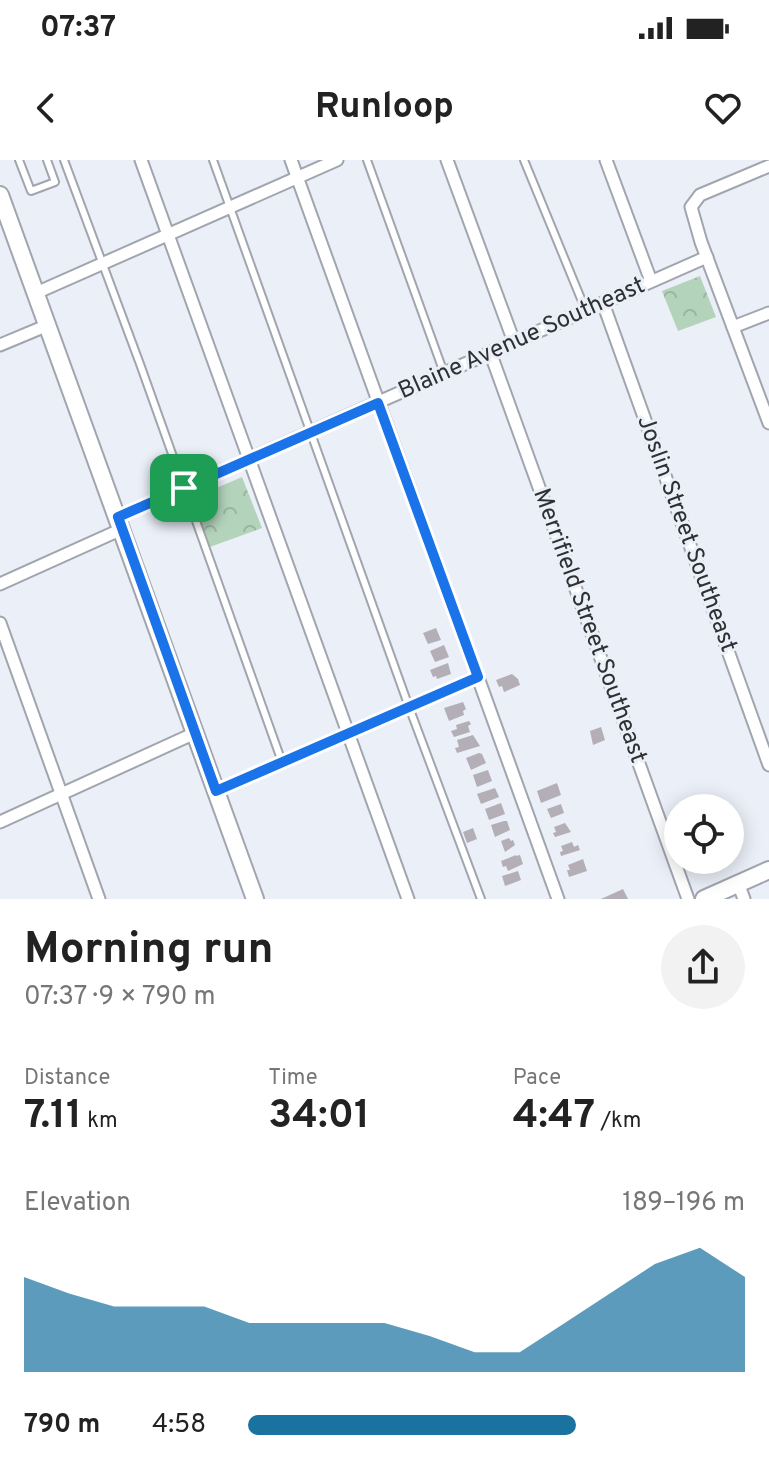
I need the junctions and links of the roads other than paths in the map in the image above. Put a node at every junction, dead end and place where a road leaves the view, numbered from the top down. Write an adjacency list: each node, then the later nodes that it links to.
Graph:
1 (19, 160): 2 (lane)
2 (47, 160)
3 (64, 160): 19 (lane)
4 (141, 160): 17 (street)
5 (213, 160): 16 (lane)
6 (291, 160): 14 (street)
7 (337, 160): 14 (street)
8 (367, 160): 30 (lane)
9 (447, 160): 27 (street)
10 (524, 160): 23 (lane)
11 (606, 160): 20 (street)
12 (756, 160): 13 (street)
13 (769, 165): 18 (street)
14 (297, 178): 16 (street); 31 (street)
15 (0, 195): 21 (main road)
16 (230, 208): 17 (street); 33 (lane)
17 (168, 235): 19 (street); 34 (street)
18 (707, 257): 20 (street, Blaine Avenue Southeast); 26 (street)
19 (102, 264): 21 (street); 35 (lane)
20 (651, 281): 22 (street, Blaine Avenue Southeast)
21 (36, 293): 25 (main road)
22 (603, 303): 23 (street, Blaine Avenue Southeast); 44 (street, Joslin Street Southeast)
23 (586, 311): 27 (street, Blaine Avenue Southeast)
24 (769, 313): 26 (street)
25 (48, 325): 28 (street); 36 (main road)
26 (733, 327): 32 (street)
27 (514, 342): 29 (street, Blaine Avenue Southeast)
28 (0, 345)
29 (490, 352): 30 (street, Blaine Avenue Southeast); 55 (street, Merrifield Street Southeast)
30 (444, 373): 31 (street, Blaine Avenue Southeast)
31 (378, 403): 33 (street, Blaine Avenue Southeast); 39 (street)
32 (769, 423)
33 (311, 432): 34 (street, Blaine Avenue Southeast); 40 (lane)
34 (250, 460): 35 (street, Blaine Avenue Southeast); 42 (street)
35 (184, 488): 36 (street, Blaine Avenue Southeast); 43 (lane)
36 (120, 523): 37 (street, Blaine Avenue Southeast); 41 (main road)
37 (0, 584)
38 (0, 623): 46 (street)
39 (478, 677): 40 (street); 54 (street)
40 (409, 707): 42 (street); 53 (lane)
41 (195, 733): 45 (main road); 46 (street)
42 (348, 734): 43 (street); 52 (street)
43 (282, 762): 45 (street)
44 (769, 765)
45 (216, 791): 51 (main road)
46 (61, 794): 47 (street); 50 (street)
47 (0, 822)
48 (769, 870): 49 (main road)
49 (741, 891): 56 (main road)
50 (99, 899)
51 (255, 899)
52 (408, 899)
53 (481, 899)
54 (558, 899)
55 (688, 899)
56 (704, 899)

